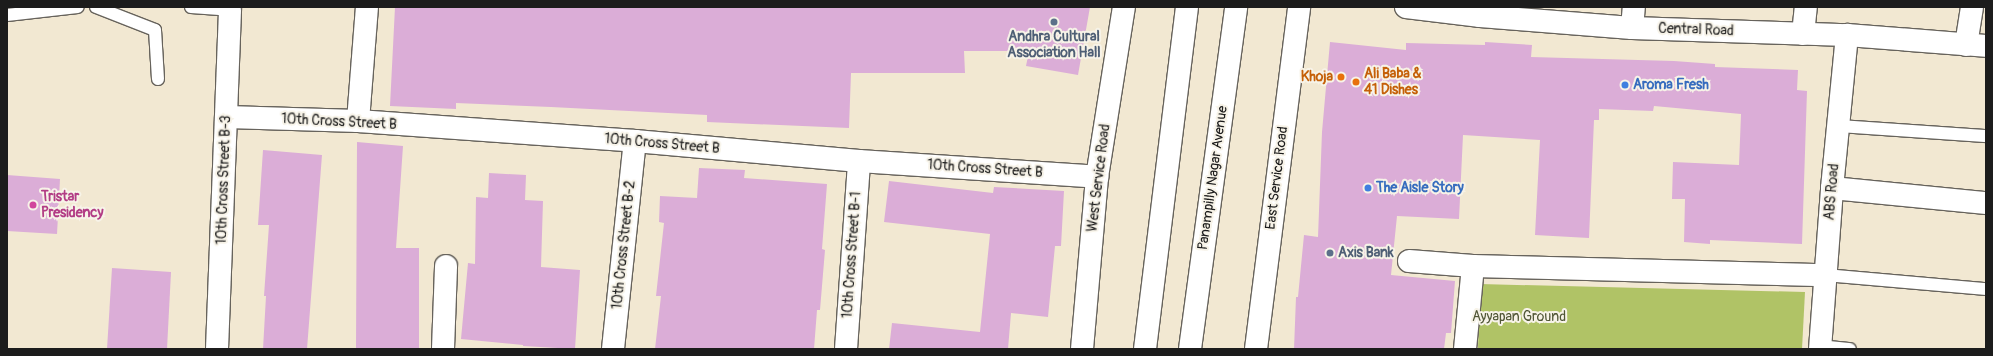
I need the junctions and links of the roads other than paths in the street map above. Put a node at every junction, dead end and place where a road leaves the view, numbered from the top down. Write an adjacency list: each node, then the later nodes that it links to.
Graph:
1 (78, 7): 13 (lane)
2 (96, 7): 18 (lane)
3 (191, 7): 12 (lane)
4 (367, 7): 20 (street)
5 (1124, 7): 25 (street, West Service Road)
6 (1187, 7): 39 (street)
7 (1236, 7): 40 (street, Panampilly Nagar Avenue)
8 (1299, 7): 41 (street, East Service Road)
9 (1406, 7): 14 (street, Central Road)
10 (1806, 7): 15 (street)
11 (1972, 7): 17 (street)
12 (230, 10): 19 (street, 10th Cross Street B-3)
13 (7, 15)
14 (1633, 17): 15 (street, Central Road)
15 (1803, 34): 16 (street, Central Road)
16 (1847, 35): 17 (street, Central Road); 21 (street, ABS Road)
17 (1976, 45)
18 (158, 79)
19 (227, 117): 20 (street, 10th Cross Street B); 34 (street, 10th Cross Street B-3)
20 (358, 122): 23 (street, 10th Cross Street B)
21 (1838, 126): 22 (lane); 26 (street, ABS Road)
22 (1986, 136)
23 (634, 141): 24 (street, 10th Cross Street B); 36 (street, 10th Cross Street B-2)
24 (858, 160): 25 (street, 10th Cross Street B); 37 (street, 10th Cross Street B-1)
25 (1097, 177): 38 (street, West Service Road)
26 (1832, 188): 27 (street); 31 (street, ABS Road)
27 (1986, 203)
28 (1409, 261): 30 (street)
29 (446, 266): 35 (street)
30 (1473, 266): 31 (street); 42 (street)
31 (1825, 275): 32 (lane); 33 (street, ABS Road)
32 (1986, 289)
33 (1820, 348): 43 (lane)
34 (217, 349)
35 (443, 349)
36 (613, 349)
37 (846, 349)
38 (1082, 349)
39 (1145, 349)
40 (1190, 349)
41 (1256, 349)
42 (1465, 349)
43 (1850, 349)

